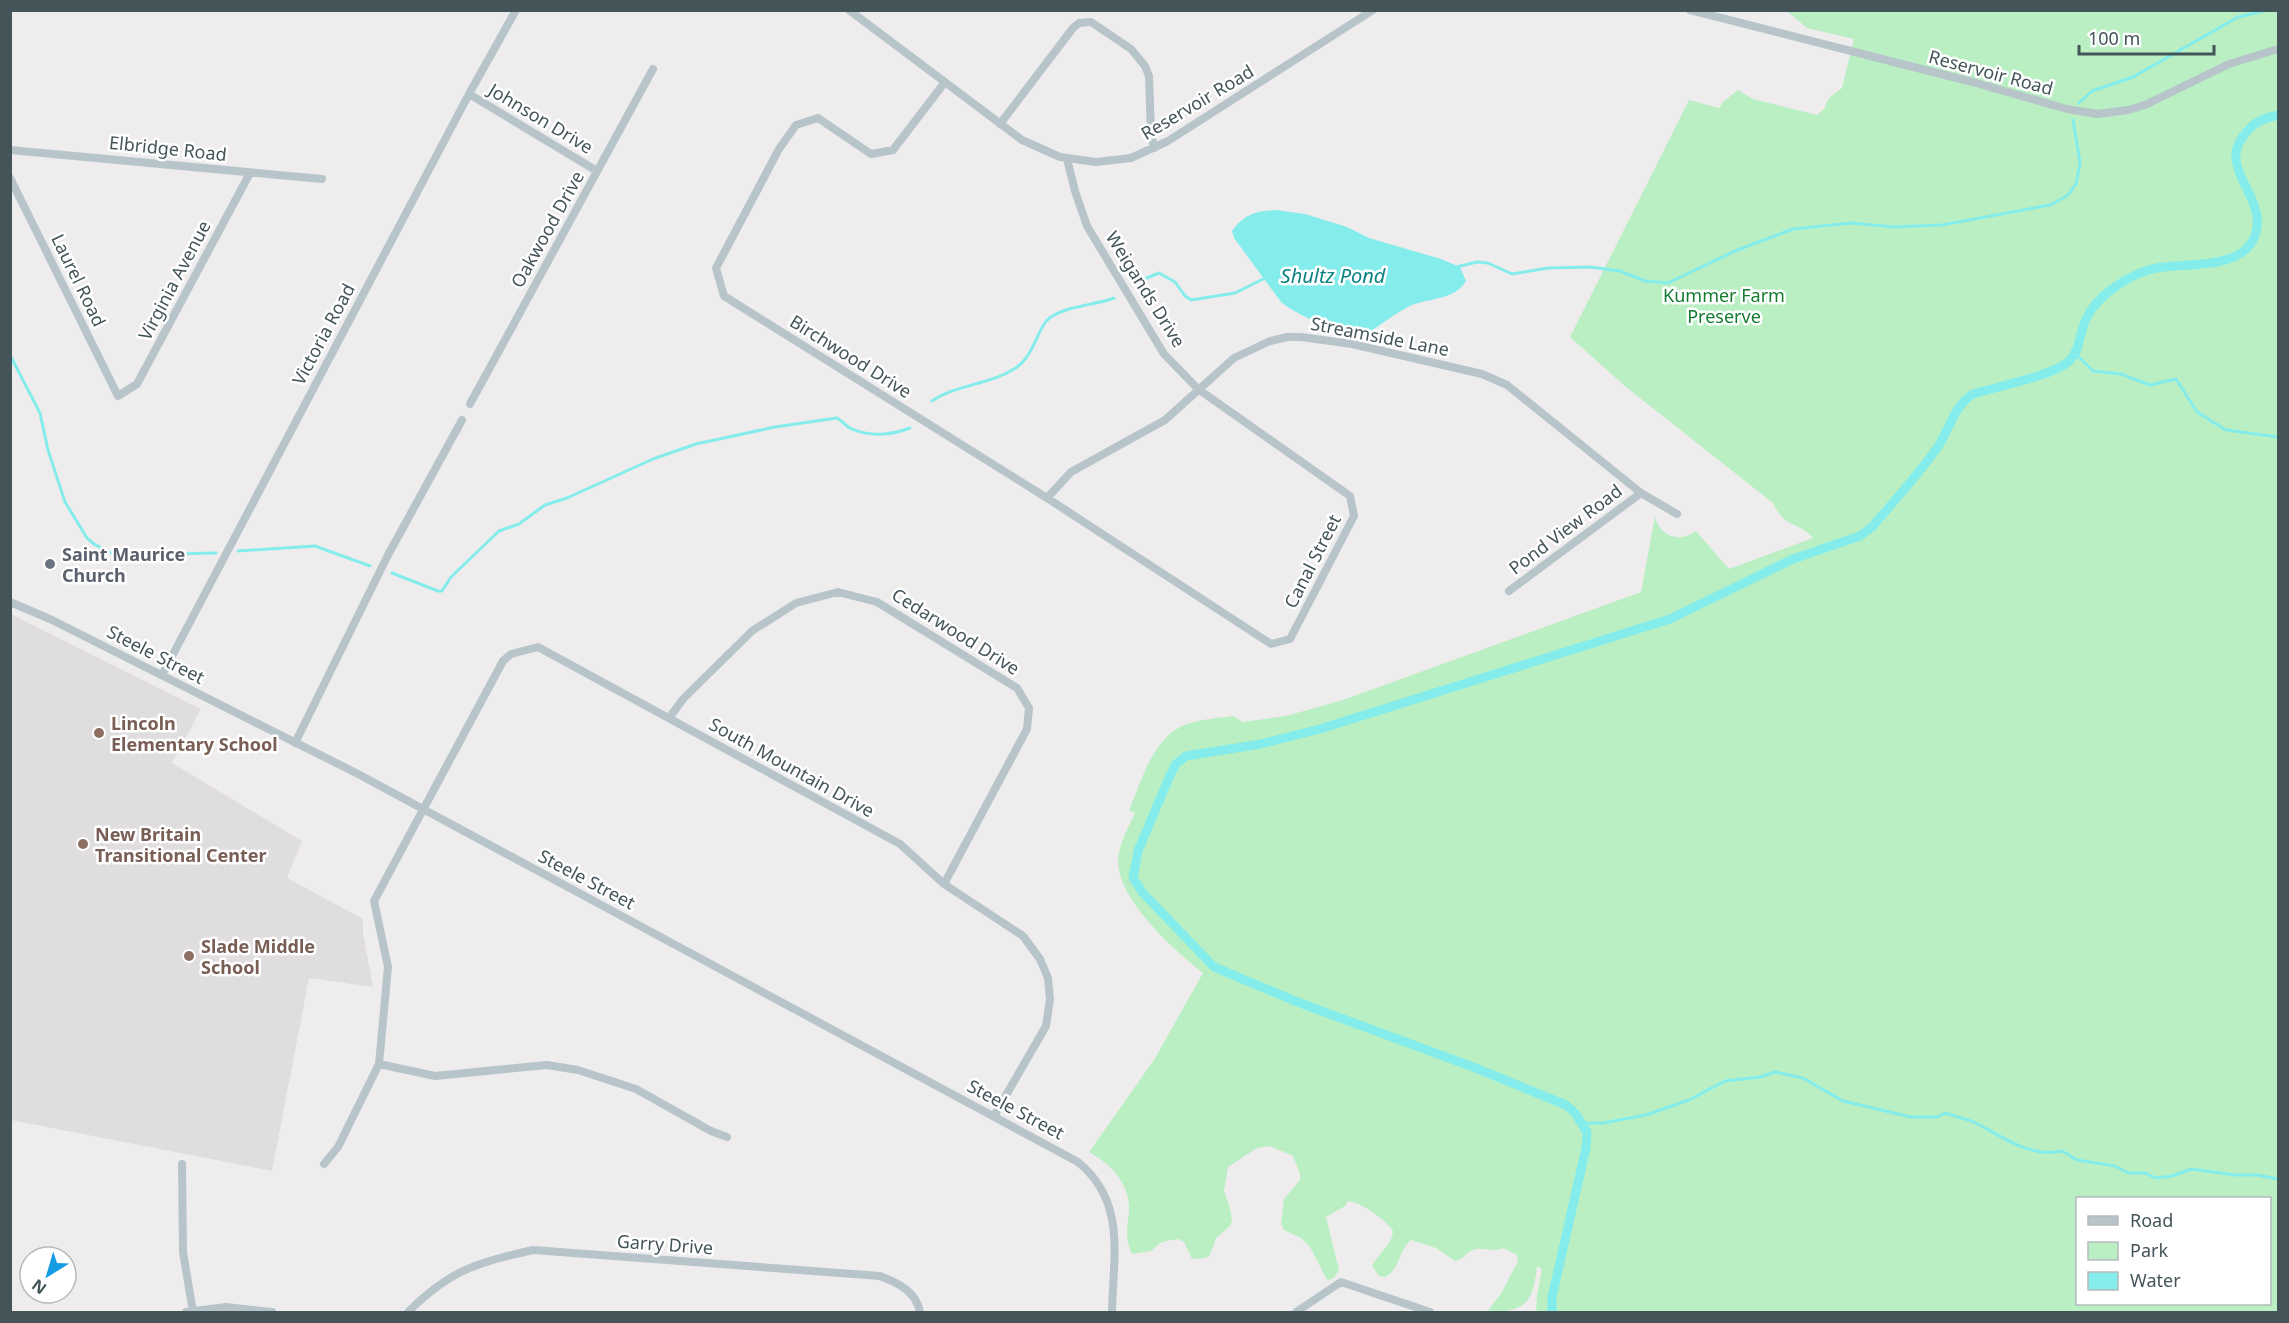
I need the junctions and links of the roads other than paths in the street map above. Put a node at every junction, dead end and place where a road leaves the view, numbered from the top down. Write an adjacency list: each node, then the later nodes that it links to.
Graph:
1 (516, 10): 8 (street, Victoria Road)
2 (849, 10): 7 (street, Reservoir Road)
3 (1373, 10): 10 (street, Reservoir Road)
4 (1690, 10): 5 (street, Reservoir Road)
5 (2278, 49)
6 (653, 69): 13 (street, Oakwood Drive)
7 (945, 82): 9 (street, Reservoir Road); 23 (street, Birchwood Drive)
8 (469, 94): 13 (street, Johnson Drive); 28 (street, Victoria Road)
9 (1000, 124): 10 (street); 12 (street, Reservoir Road)
10 (1154, 148): 12 (street, Reservoir Road)
11 (10, 150): 14 (street, Elbridge Road)
12 (1067, 159): 17 (street, Weigands Drive)
13 (597, 171): 19 (street, Oakwood Drive)
14 (250, 173): 16 (street, Elbridge Road); 18 (street, Virginia Avenue)
15 (10, 178): 18 (street, Laurel Road)
16 (322, 179)
17 (1198, 389): 21 (street, Streamside Lane); 22 (street, Weigands Drive); 23 (street, Streamside Lane)
18 (118, 396)
19 (470, 404)
20 (462, 420): 30 (street)
21 (1641, 493): 24 (street, Streamside Lane); 25 (street, Pond View Road)
22 (1350, 496): 27 (street, Canal Street)
23 (1047, 498): 27 (street, Birchwood Drive)
24 (1677, 514)
25 (1509, 591)
26 (10, 602): 28 (street, Steele Street)
27 (1290, 639)
28 (162, 675): 30 (street, Steele Street)
29 (669, 718): 31 (street, South Mountain Drive); 32 (street, South Mountain Drive); 32 (street, Cedarwood Drive)
30 (295, 742): 31 (street, Steele Street)
31 (424, 810): 33 (street, South Mountain Drive); 34 (street, Steele Street)
32 (944, 884): 34 (street, South Mountain Drive)
33 (379, 1064): 35 (street); 37 (street)
34 (994, 1116): 42 (street, Steele Street)
35 (727, 1137)
36 (182, 1164): 38 (street)
37 (324, 1164)
38 (190, 1312): 39 (street)
39 (272, 1312)
40 (408, 1312): 41 (street, Garry Drive)
41 (920, 1312)
42 (1112, 1312)
43 (1296, 1312): 44 (street)
44 (1430, 1312)

